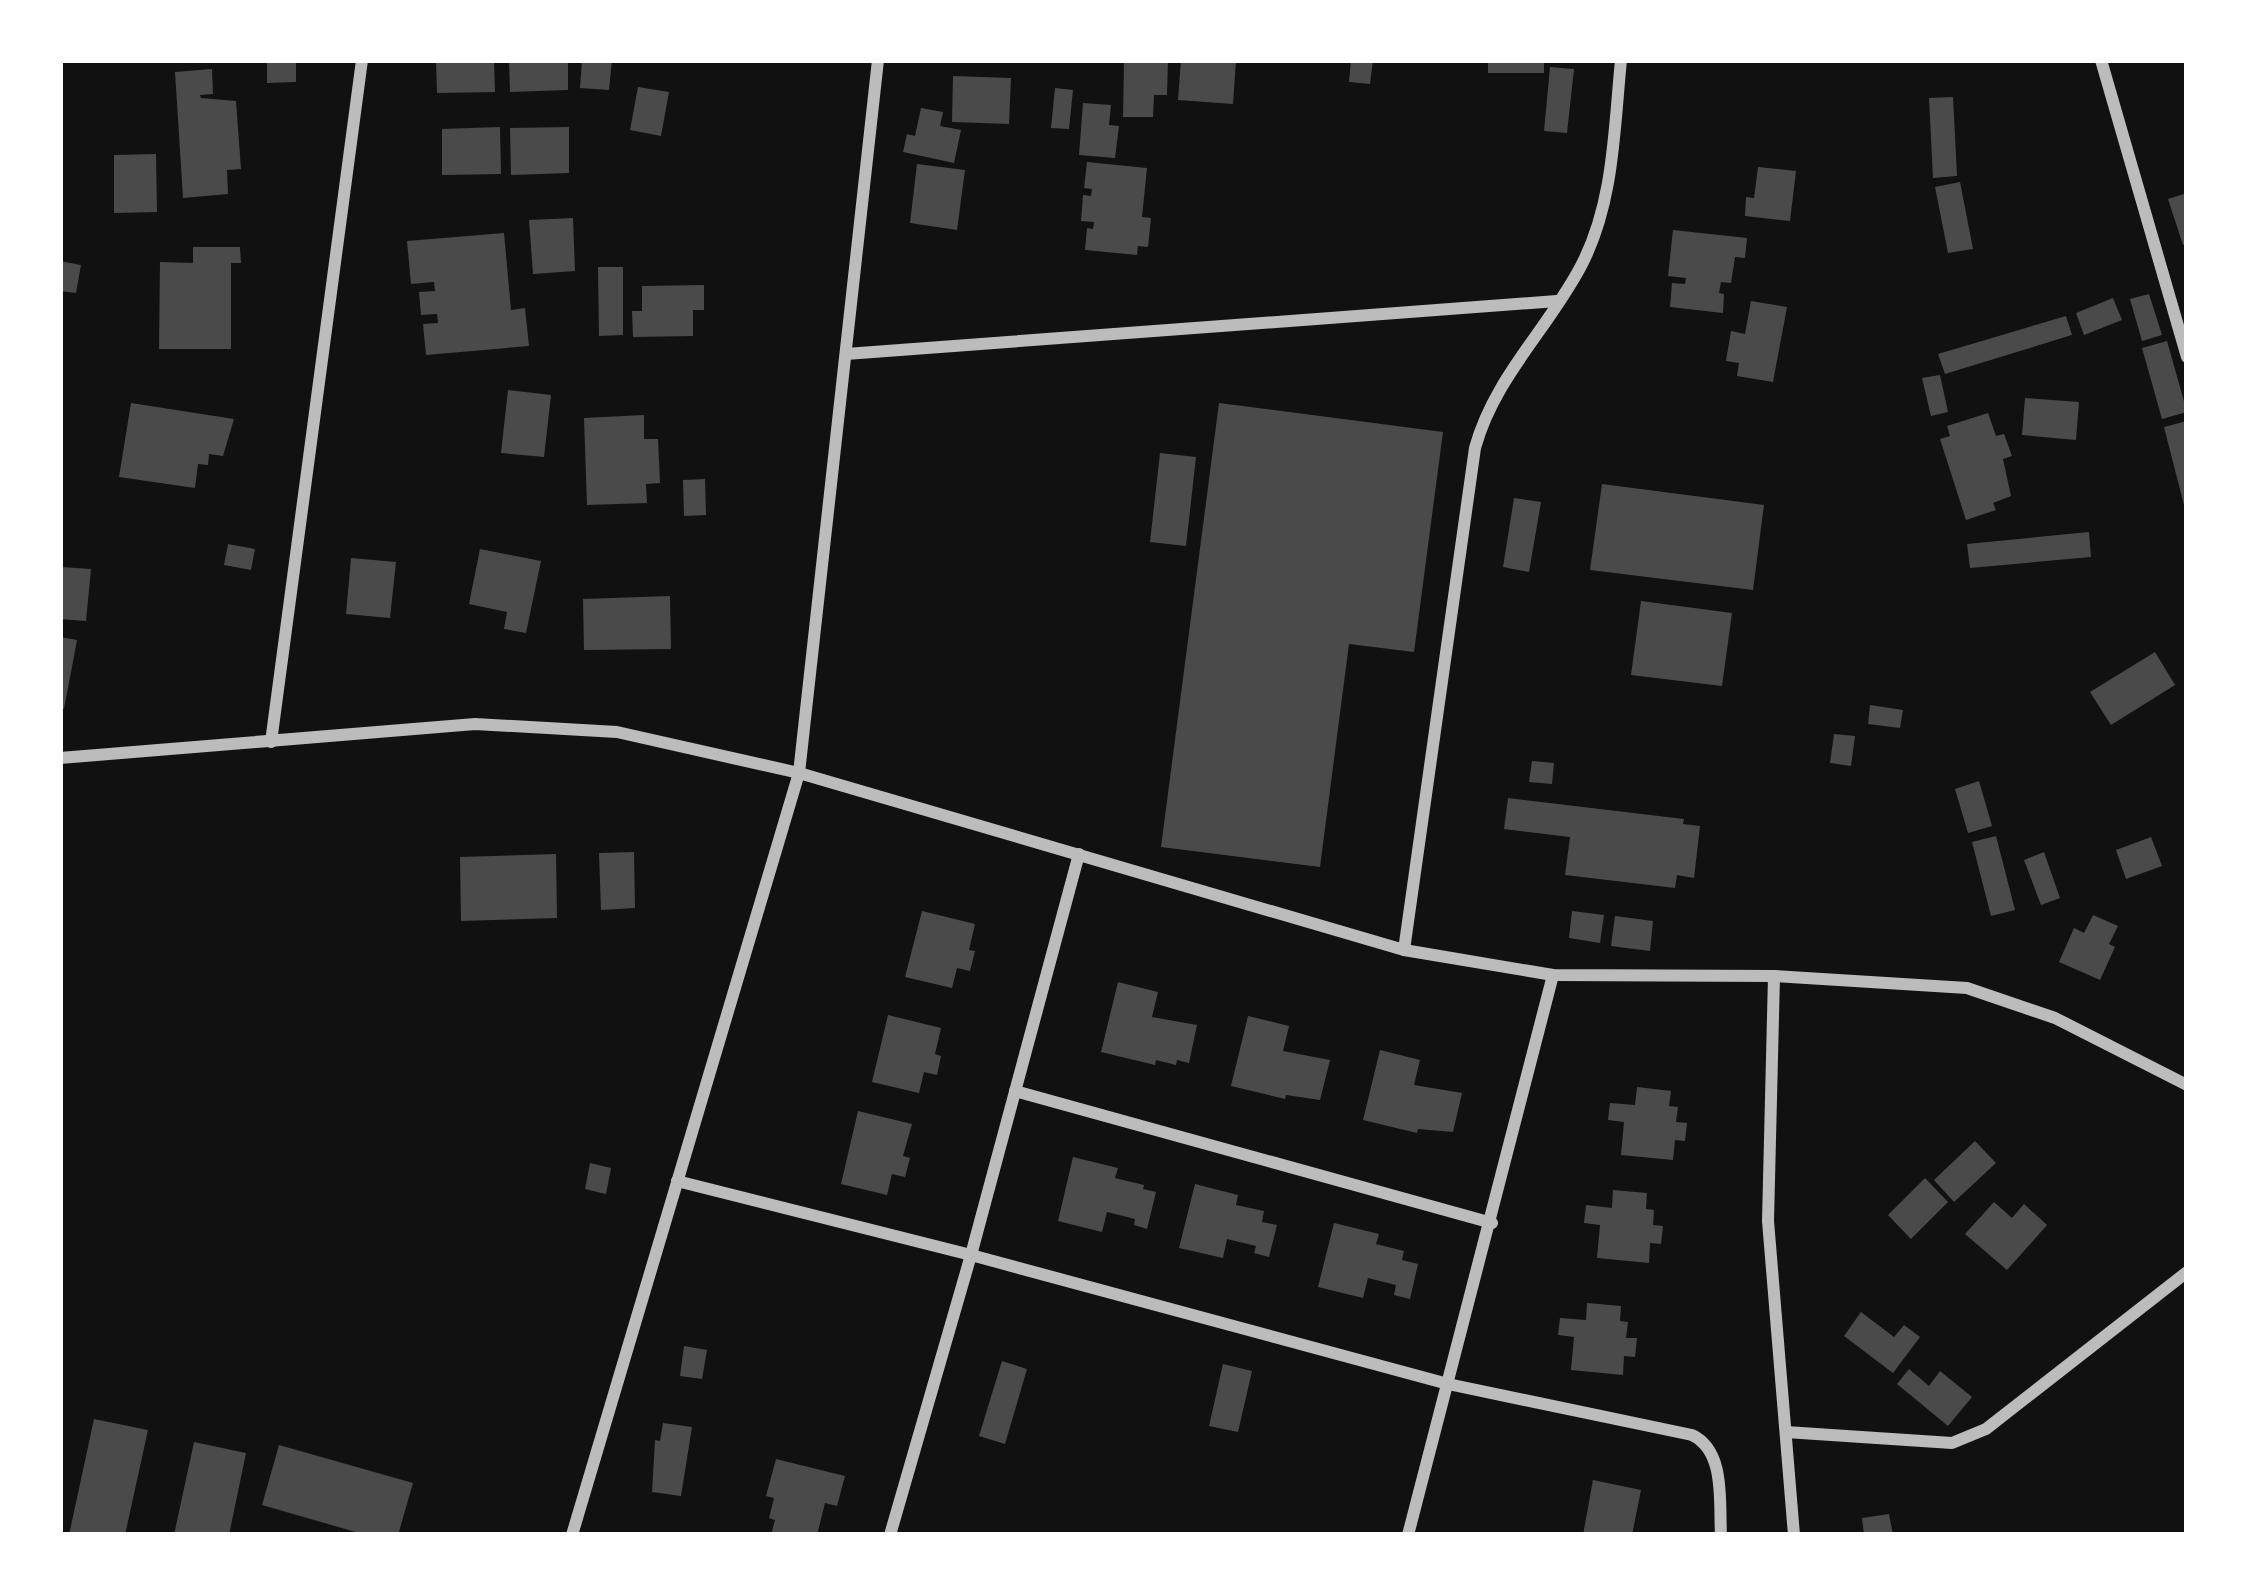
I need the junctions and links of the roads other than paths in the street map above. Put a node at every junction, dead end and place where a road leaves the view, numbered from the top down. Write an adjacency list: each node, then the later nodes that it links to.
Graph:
1 (362, 60): 8 (street)
2 (878, 60): 6 (street)
3 (1621, 60): 5 (street)
4 (2101, 60): 7 (street)
5 (1557, 301): 6 (street); 12 (street)
6 (846, 354): 10 (street)
7 (2187, 357)
8 (271, 742): 9 (street); 10 (street)
9 (60, 758)
10 (799, 773): 11 (street); 17 (street)
11 (1079, 854): 12 (street); 16 (street)
12 (1404, 950): 13 (street)
13 (1553, 975): 14 (street); 18 (street)
14 (1774, 976): 15 (street); 22 (street)
15 (2187, 1085)
16 (1015, 1091): 18 (street); 19 (street)
17 (677, 1181): 19 (street); 23 (street)
18 (1492, 1223): 21 (street)
19 (971, 1255): 21 (street); 24 (street)
20 (2187, 1272): 22 (street)
21 (1448, 1384): 25 (street); 26 (street)
22 (1786, 1432): 27 (street)
23 (572, 1535)
24 (890, 1535)
25 (1408, 1535)
26 (1721, 1535)
27 (1794, 1535)

